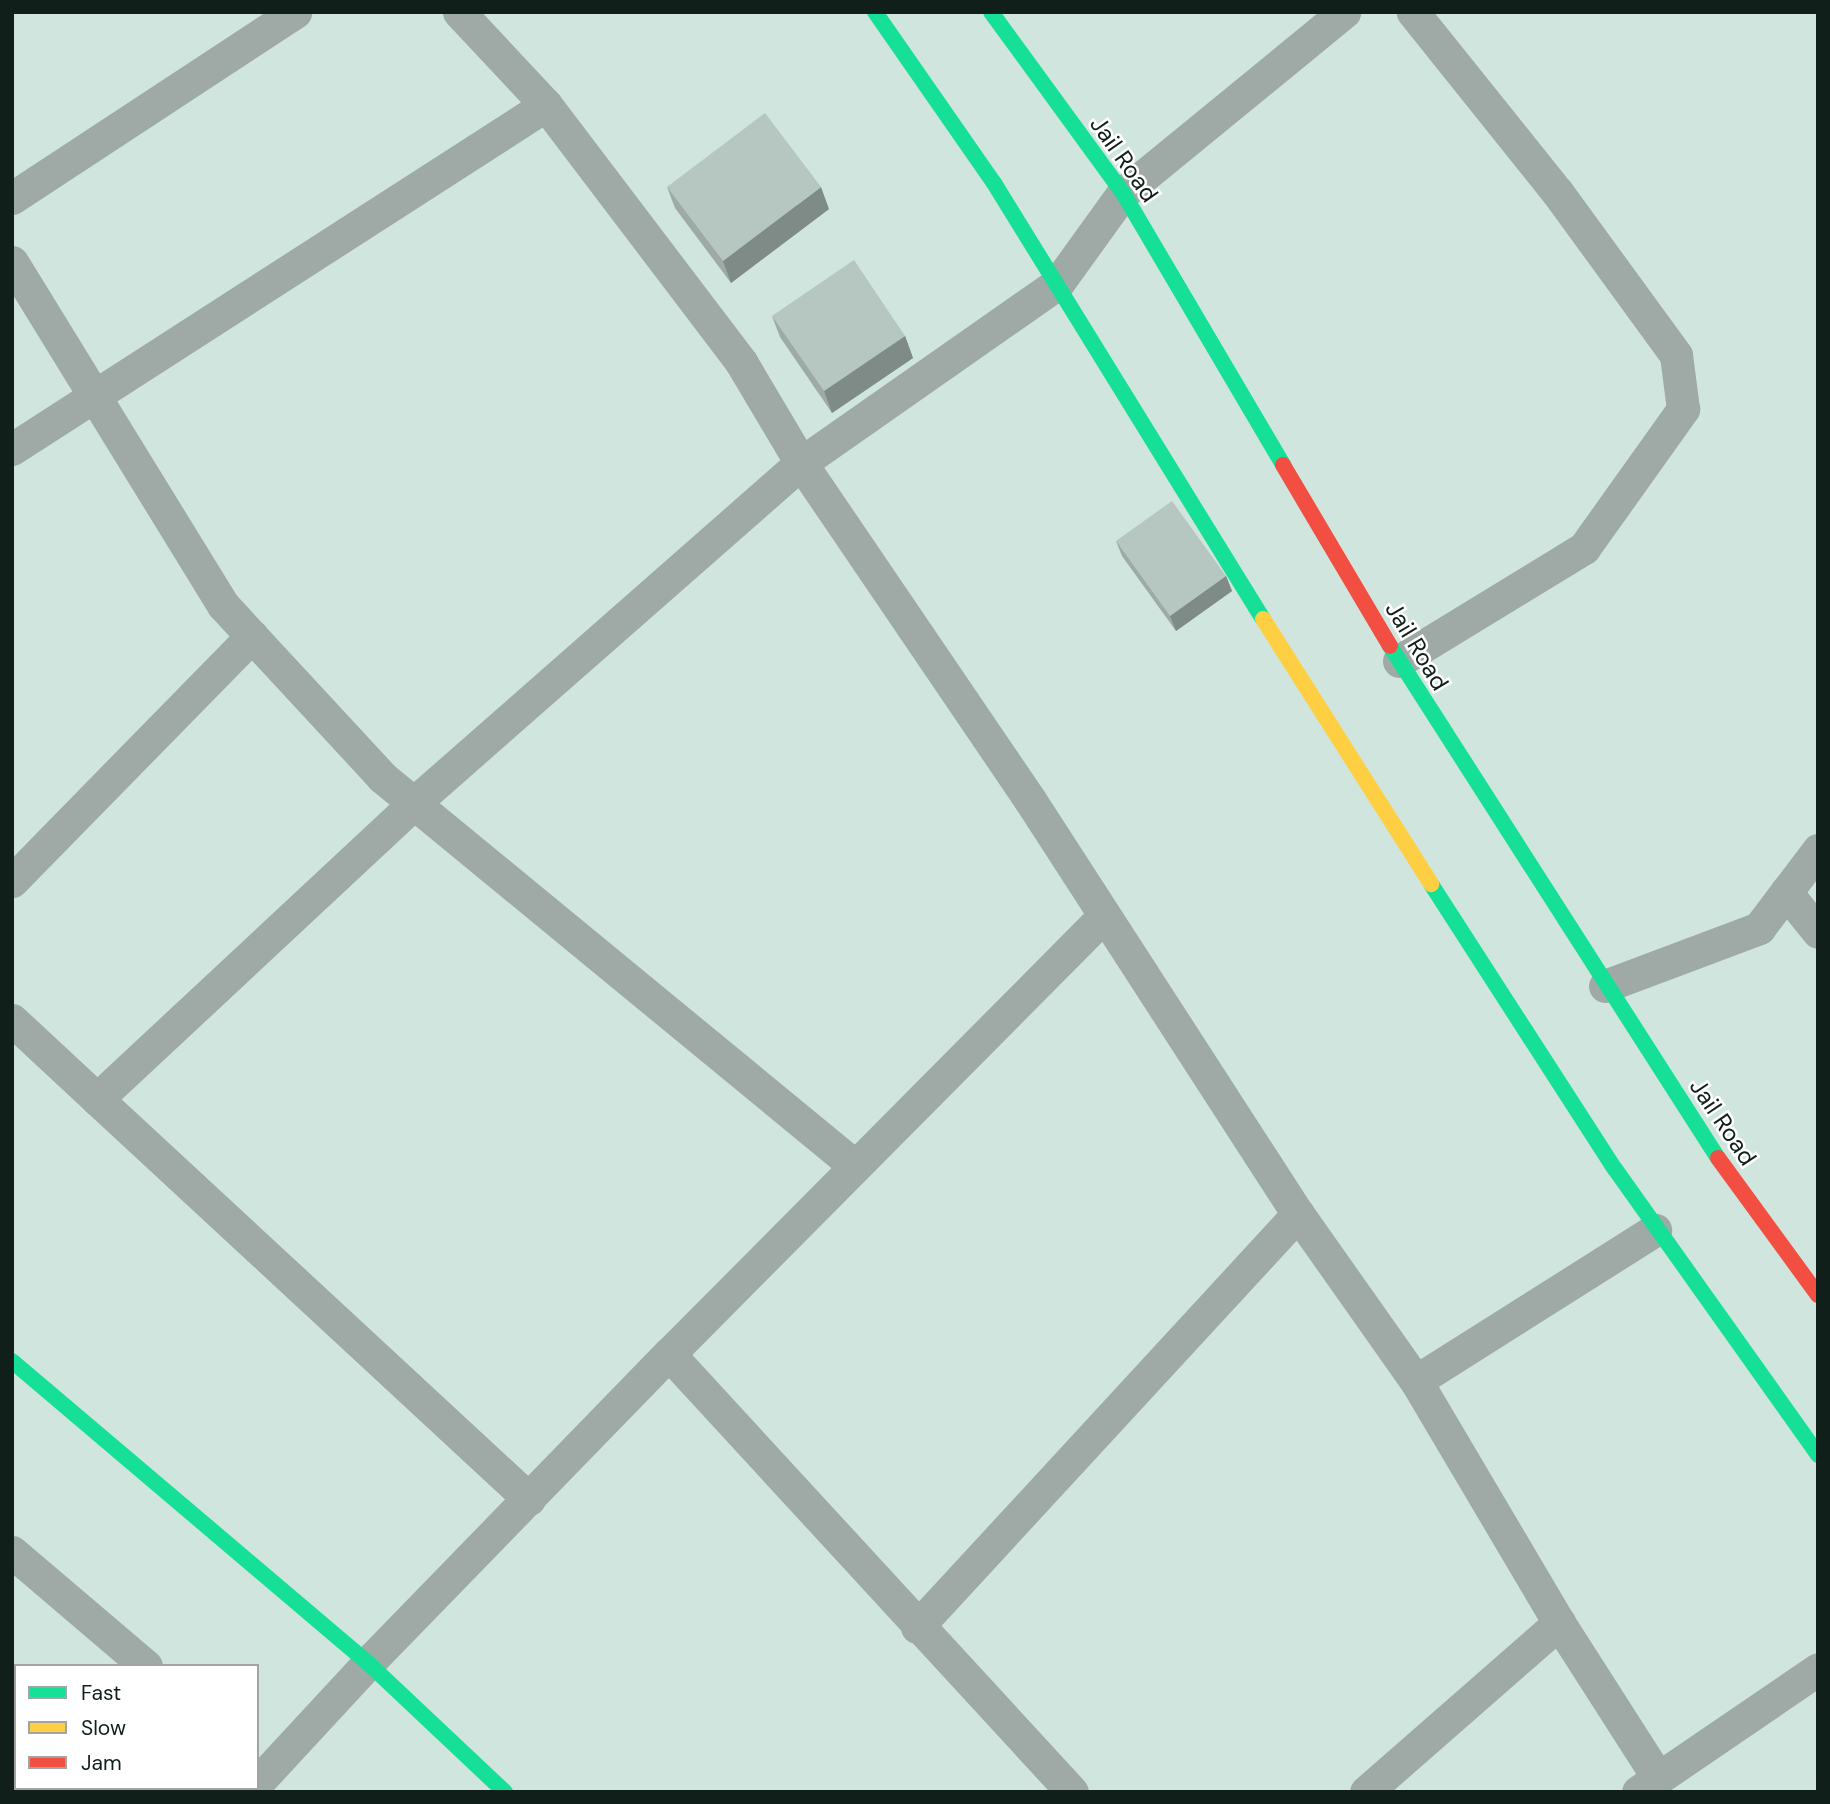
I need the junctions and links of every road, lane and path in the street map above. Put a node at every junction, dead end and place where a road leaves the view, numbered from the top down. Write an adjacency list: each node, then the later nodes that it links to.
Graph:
1 (296, 12): 9 (street)
2 (459, 12): 7 (street)
3 (875, 12): 11 (main road)
4 (990, 12): 8 (main road, Jail Road)
5 (1344, 12): 8 (street)
6 (1413, 12): 16 (street)
7 (546, 105): 12 (street); 14 (street)
8 (1124, 193): 11 (street); 16 (main road, Jail Road)
9 (12, 198)
10 (12, 262): 12 (street)
11 (1058, 284): 14 (street); 28 (main road)
12 (94, 394): 13 (street); 15 (street)
13 (12, 449)
14 (800, 463): 17 (street); 21 (street)
15 (252, 636): 17 (street); 19 (street)
16 (1399, 661): 23 (main road, Jail Road)
17 (414, 803): 25 (street); 26 (street)
18 (1818, 850): 20 (street)
19 (12, 881)
20 (1786, 892): 22 (street); 23 (street)
21 (1104, 916): 26 (street); 27 (street)
22 (1818, 932)
23 (1605, 986): 29 (main road, Jail Road)
24 (12, 1020): 25 (street)
25 (96, 1099): 34 (street)
26 (855, 1166): 30 (street)
27 (1298, 1214): 32 (street); 37 (street)
28 (1655, 1230): 32 (street); 33 (main road)
29 (1818, 1295)
30 (669, 1354): 34 (street); 37 (street)
31 (12, 1362): 38 (main road)
32 (1416, 1381): 36 (street)
33 (1818, 1454)
34 (529, 1499): 38 (street)
35 (12, 1552): 39 (street)
36 (1559, 1623): 42 (street); 45 (street)
37 (917, 1627): 44 (street)
38 (368, 1663): 41 (street); 43 (main road)
39 (144, 1664)
40 (1818, 1669): 42 (street)
41 (259, 1777)
42 (1648, 1785)
43 (505, 1792)
44 (1072, 1792)
45 (1366, 1792)

